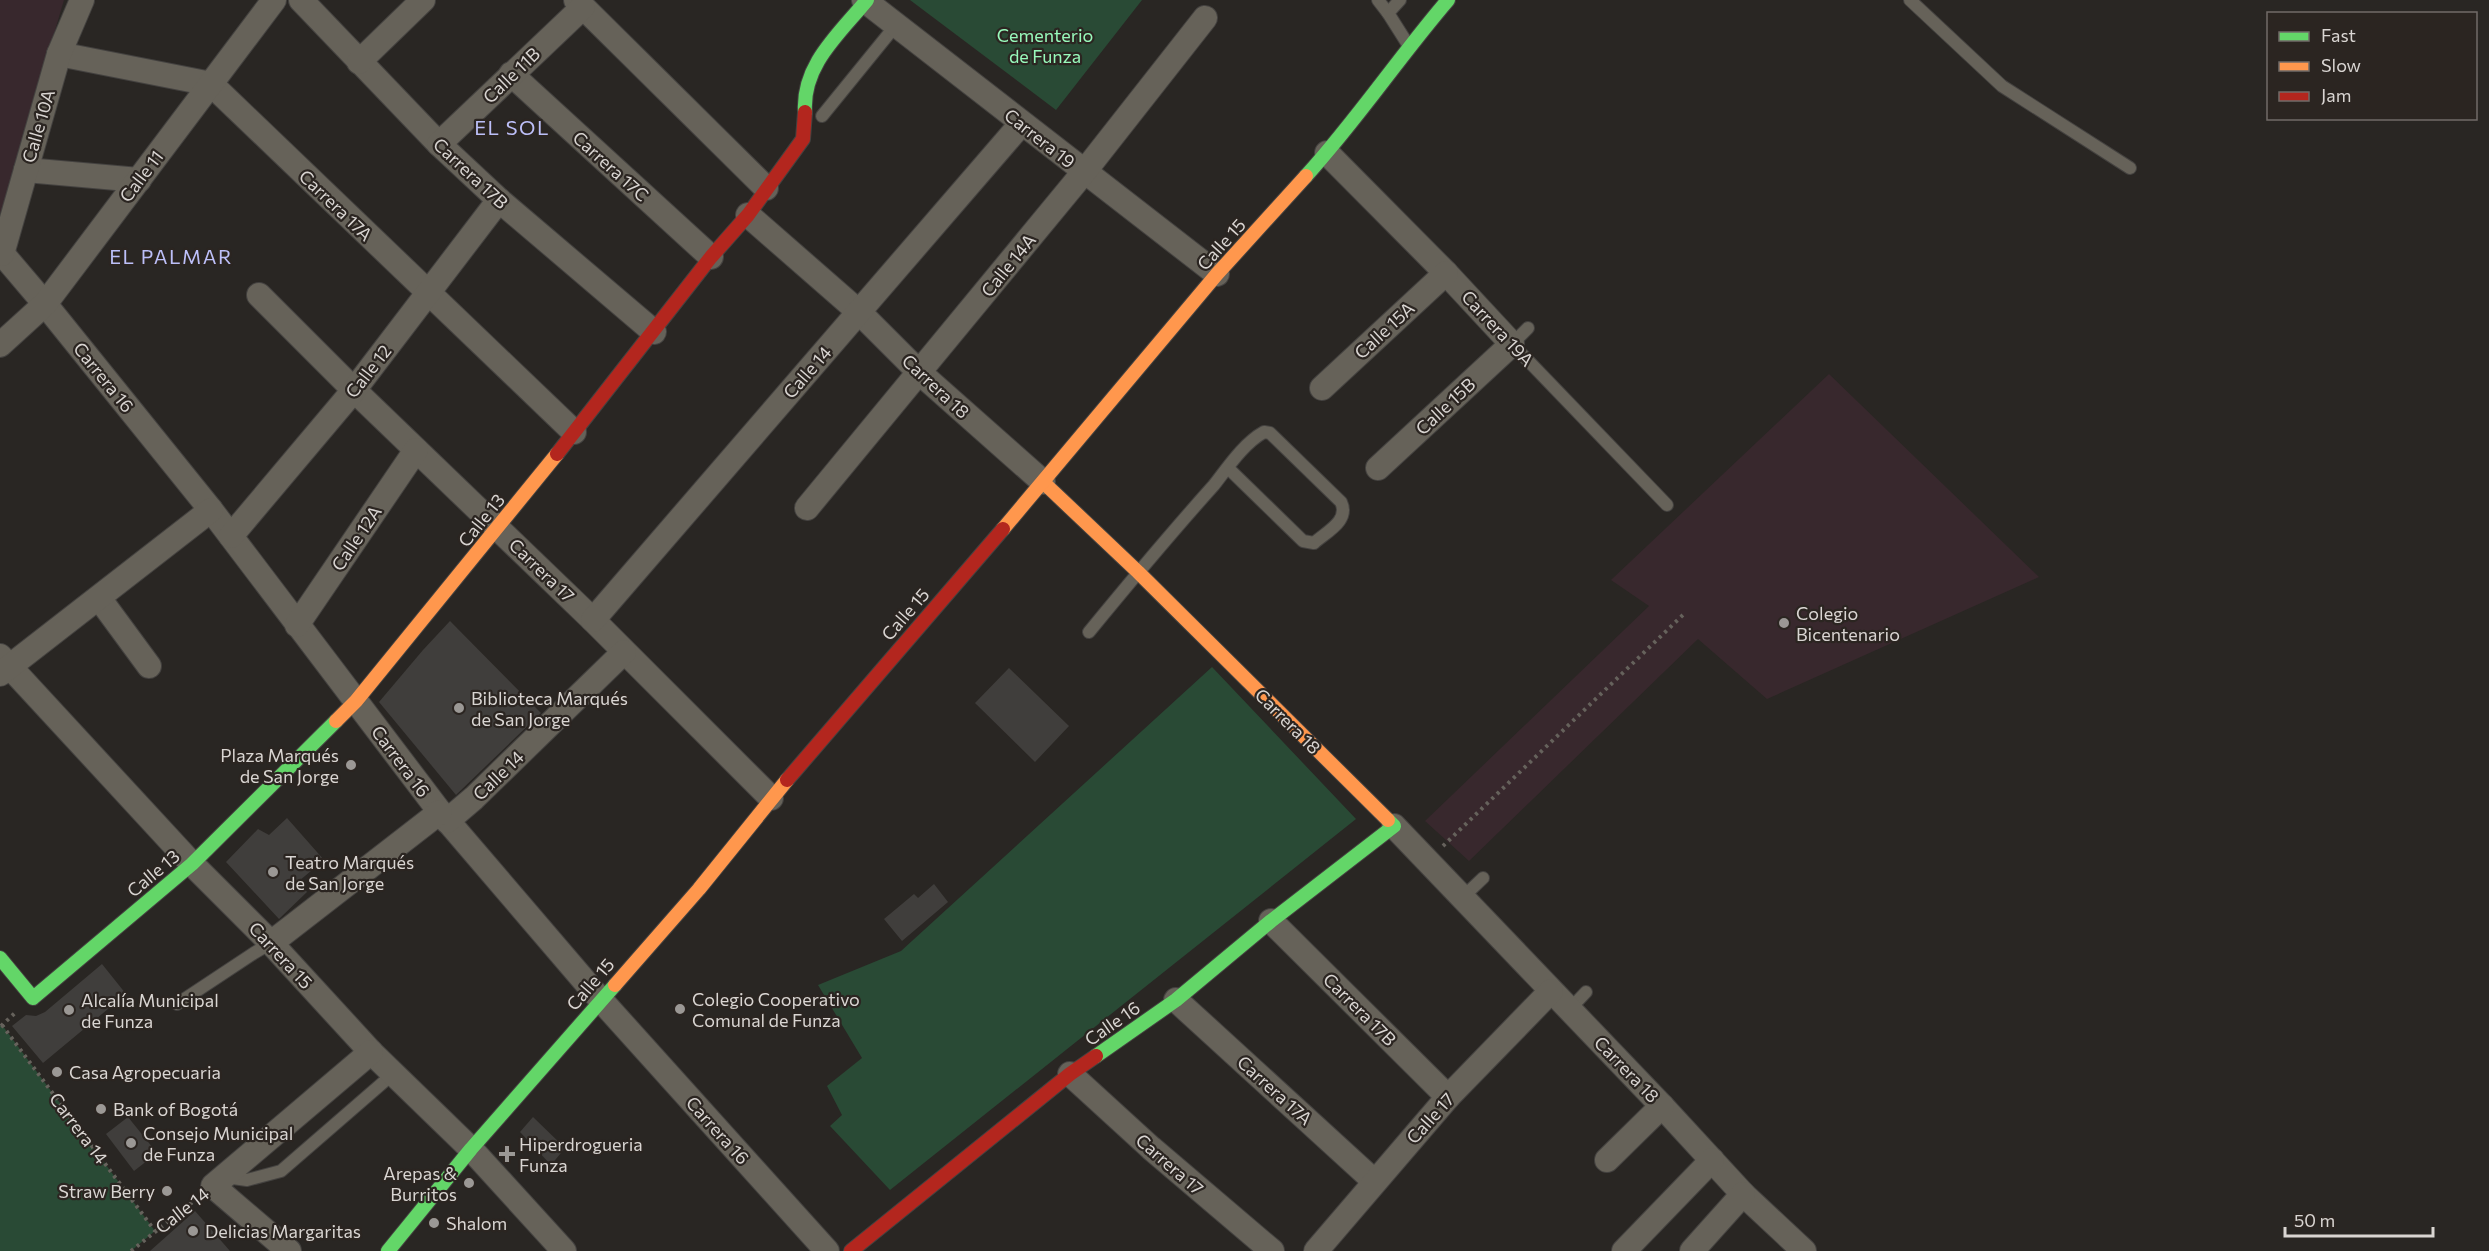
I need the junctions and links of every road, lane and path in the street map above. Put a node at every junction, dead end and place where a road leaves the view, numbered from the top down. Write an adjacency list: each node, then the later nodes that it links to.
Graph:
1 (82, 0): 15 (street, Calle 10A)
2 (274, 0): 18 (street, Calle 11)
3 (301, 0): 16 (street, Carrera 17B)
4 (423, 0): 16 (street)
5 (1378, 0): 11 (lane)
6 (1400, 0): 11 (lane)
7 (1448, 0): 14 (street, Calle 15)
8 (1910, 0): 23 (lane)
9 (866, 1): 13 (street, Carrera 19); 27 (street, Calle 13)
10 (579, 4): 17 (street, Calle 11B); 27 (street)
11 (1388, 13): 14 (lane)
12 (1204, 18): 25 (street, Calle 14A)
13 (896, 25): 19 (lane); 20 (street, Carrera 19)
14 (1408, 46): 22 (street, Calle 15)
15 (59, 54): 18 (street); 24 (street, Calle 10A)
16 (359, 62): 21 (street, Carrera 17B)
17 (511, 74): 21 (street, Calle 11B); 31 (street, Carrera 17C)
18 (211, 84): 26 (street, Calle 11); 34 (street, Carrera 17A)
19 (822, 116)
20 (1021, 124): 25 (street, Carrera 19); 37 (street, Calle 14)
21 (439, 144): 28 (street, Carrera 17B)
22 (1327, 153): 32 (street, Carrera 19A); 33 (street, Calle 15)
23 (2130, 168)
24 (26, 170): 26 (street); 30 (street, Calle 10A)
25 (1084, 172): 33 (street, Carrera 19); 41 (street, Calle 14A)
26 (139, 180): 36 (street, Calle 11)
27 (766, 188): 29 (street, Calle 13)
28 (499, 200): 34 (street, Calle 12); 38 (street, Carrera 17B)
29 (748, 215): 31 (street, Calle 13); 37 (street, Carrera 18)
30 (1, 253): 36 (street, Carrera 16)
31 (711, 257): 38 (street, Calle 13)
32 (1446, 273): 39 (street, Carrera 19A); 42 (street, Calle 15A)
33 (1217, 274): 48 (street, Calle 15)
34 (427, 293): 43 (street, Calle 12); 44 (street, Carrera 17A)
35 (259, 295): 43 (street, Carrera 17)
36 (45, 304): 40 (street, Calle 11); 51 (street, Carrera 16)
37 (859, 312): 41 (street, Carrera 18); 57 (street, Calle 14)
38 (654, 332): 44 (street, Calle 13)
39 (1520, 336): 47 (street, Calle 15B); 49 (lane, Carrera 19A)
40 (0, 345)
41 (920, 373): 48 (street, Carrera 18); 50 (street, Calle 14A)
42 (1322, 388)
43 (354, 390): 45 (street, Carrera 17); 53 (street, Calle 12)
44 (574, 432): 52 (street, Calle 13)
45 (416, 450): 52 (street, Carrera 17); 58 (street, Calle 12A)
46 (1228, 468): 46 (lane); 54 (lane)
47 (1378, 468)
48 (1043, 482): 54 (street, Carrera 18); 64 (street, Calle 15)
49 (1667, 505)
50 (807, 508)
51 (211, 510): 53 (street, Carrera 16); 55 (street)
52 (499, 528): 57 (street, Carrera 17); 63 (street, Calle 13)
53 (231, 536): 58 (street, Carrera 16)
54 (1138, 572): 59 (lane); 66 (street, Carrera 18)
55 (99, 598): 61 (street); 62 (street)
56 (1686, 612): 67 (path)
57 (593, 620): 60 (street, Carrera 17)
58 (297, 625): 63 (street, Carrera 16)
59 (1089, 632)
60 (624, 652): 64 (street, Carrera 17); 65 (street, Calle 14)
61 (3, 665): 68 (street, Carrera 15)
62 (149, 666)
63 (356, 701): 65 (street, Carrera 16); 68 (street, Calle 13)
64 (771, 798): 76 (street, Calle 15)
65 (444, 816): 72 (street, Calle 14); 76 (street, Carrera 16)
66 (1394, 826): 70 (street, Carrera 18); 71 (street, Calle 16)
67 (1448, 842)
68 (192, 864): 72 (street, Carrera 15); 73 (street, Calle 13)
69 (1483, 878): 70 (lane)
70 (1462, 898): 74 (street, Carrera 18)
71 (1271, 921): 77 (street, Calle 16); 84 (street, Carrera 17B)
72 (272, 943): 78 (lane); 81 (street, Carrera 15)
73 (0, 958)
74 (1551, 992): 79 (street, Carrera 18); 84 (street, Calle 17)
75 (1586, 992): 79 (lane)
76 (600, 999): 86 (street, Calle 15); 97 (street, Carrera 16)
77 (1176, 1000): 83 (street, Calle 16); 90 (street, Carrera 17A)
78 (177, 1004)
79 (1569, 1010): 85 (street, Carrera 18)
80 (2, 1025): 92 (path, Carrera 14)
81 (371, 1052): 82 (street, Carrera 15); 89 (street, Calle 14)
82 (394, 1073): 86 (street, Carrera 15); 89 (lane)
83 (1070, 1074): 98 (street, Calle 16); 99 (street, Carrera 17)
84 (1448, 1097): 90 (street, Calle 17)
85 (1662, 1106): 87 (street); 88 (street, Carrera 18)
86 (471, 1149): 95 (street, Calle 15); 96 (street, Carrera 15)
87 (1607, 1160)
88 (1712, 1160): 91 (street, Carrera 18); 101 (street)
89 (218, 1181): 92 (path, Calle 14); 94 (street)
90 (1374, 1181): 100 (street, Calle 17)
91 (1743, 1194): 102 (street); 103 (street, Carrera 18)
92 (155, 1231): 93 (path, Calle 14)
93 (131, 1251)
94 (289, 1251)
95 (388, 1251)
96 (564, 1251)
97 (826, 1251)
98 (850, 1251)
99 (1272, 1251)
100 (1316, 1251)
101 (1624, 1251)
102 (1692, 1251)
103 (1804, 1251)

